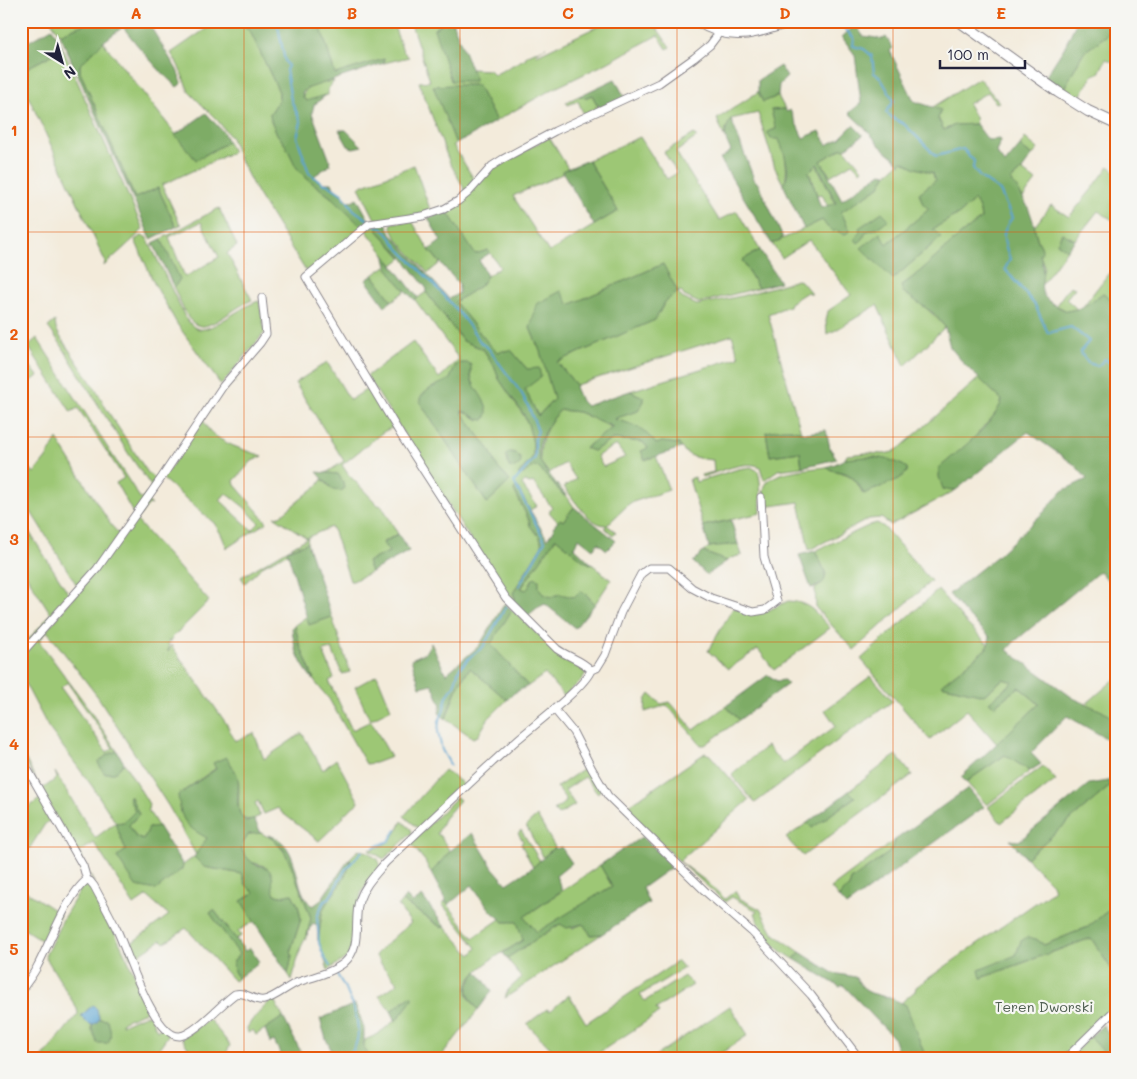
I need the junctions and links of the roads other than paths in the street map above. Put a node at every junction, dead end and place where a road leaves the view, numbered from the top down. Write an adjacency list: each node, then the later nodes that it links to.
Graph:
1 (696, 21): 4 (street)
2 (793, 21): 4 (street)
3 (959, 21): 5 (street)
4 (719, 33): 9 (street)
5 (1116, 124)
6 (262, 298): 8 (street)
7 (761, 497): 9 (street)
8 (21, 654)
9 (591, 670): 10 (street)
10 (554, 709): 12 (street); 15 (street)
11 (21, 758): 12 (street)
12 (86, 880): 13 (street)
13 (21, 991)
14 (1116, 1009): 16 (street)
15 (860, 1058)
16 (1066, 1058)

